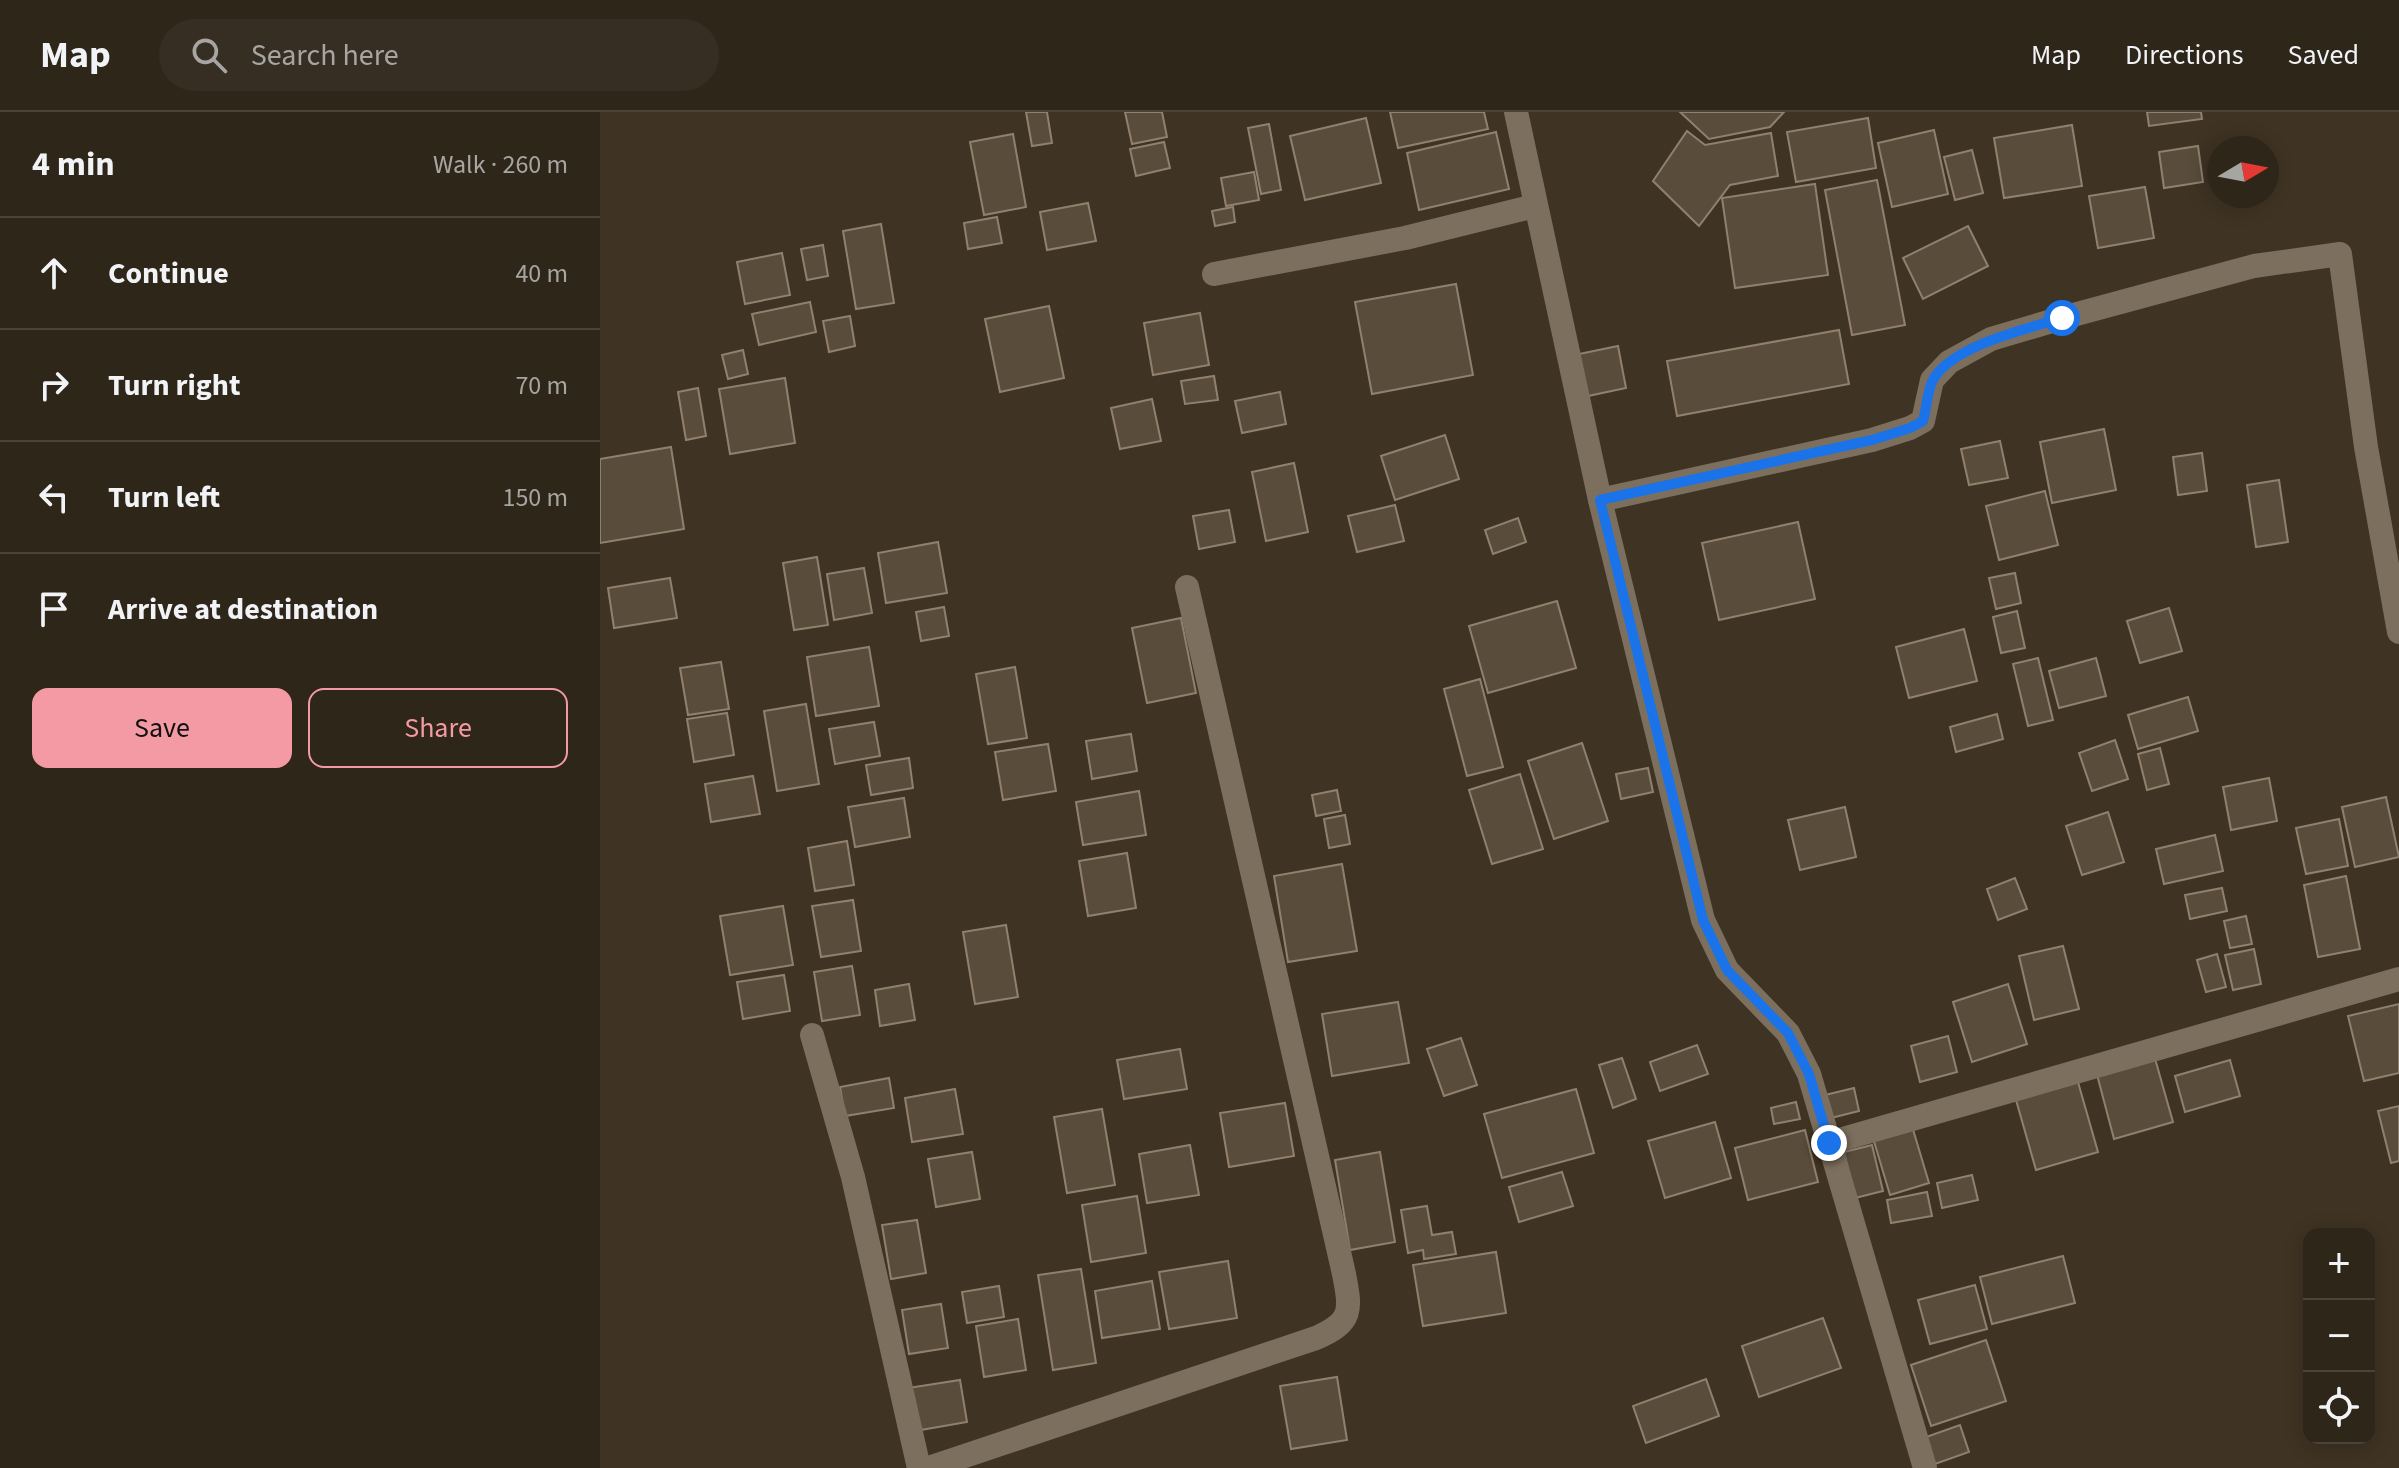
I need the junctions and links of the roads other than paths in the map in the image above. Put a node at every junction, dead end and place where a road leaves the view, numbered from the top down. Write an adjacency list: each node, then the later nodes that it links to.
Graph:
1 (1516, 112): 2 (street)
2 (1535, 206): 3 (street); 4 (street)
3 (1214, 274)
4 (1600, 500): 6 (street); 9 (street)
5 (1187, 587): 11 (street)
6 (2399, 632)
7 (2399, 979): 9 (street)
8 (812, 1035): 10 (street)
9 (1829, 1143): 12 (street)
10 (919, 1468)
11 (929, 1468)
12 (1925, 1468)

